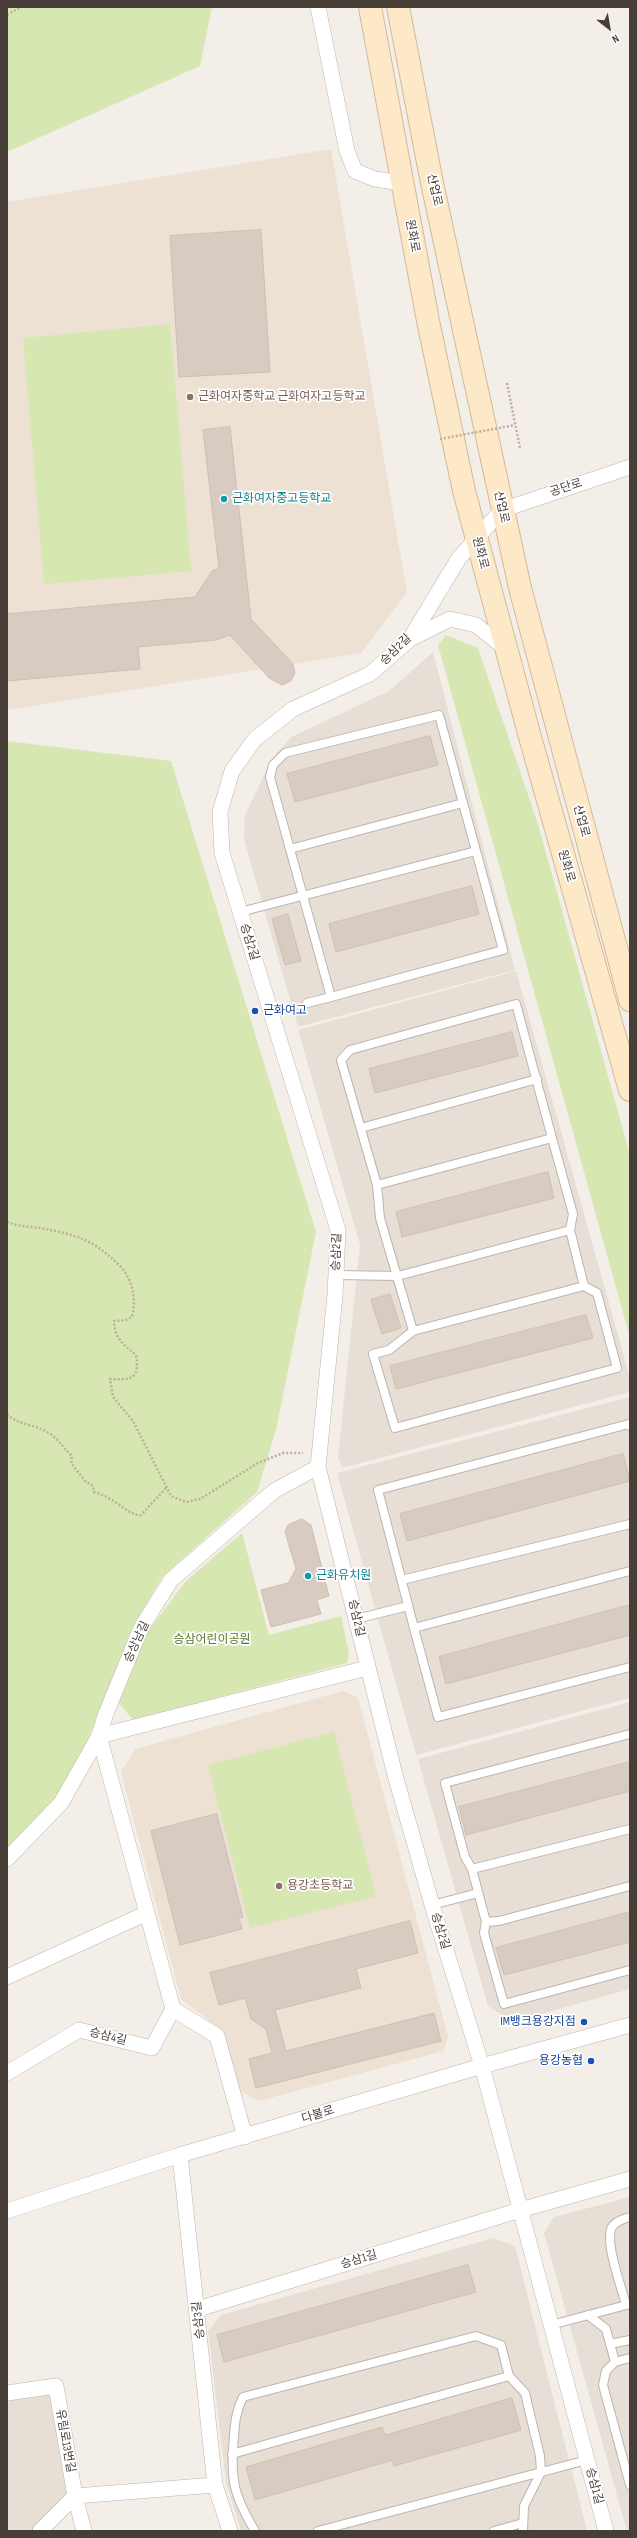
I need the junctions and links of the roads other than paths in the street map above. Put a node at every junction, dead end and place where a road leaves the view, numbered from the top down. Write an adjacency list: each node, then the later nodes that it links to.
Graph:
1 (318, 7): 4 (street)
2 (370, 7): 4 (street, 원화로)
3 (398, 7): 6 (street, 산업로)
4 (402, 183): 7 (street, 원화로)
5 (630, 467): 6 (street, 공단로)
6 (502, 510): 7 (street, 승삼2길); 16 (street, 산업로)
7 (476, 539): 8 (street, 승삼2길); 9 (street, 원화로)
8 (410, 639): 9 (street); 14 (street, 승삼2길)
9 (506, 649): 19 (street, 원화로)
10 (463, 802): 11 (lane); 11 (lane); 12 (lane)
11 (290, 849): 13 (lane)
12 (476, 851): 13 (lane); 15 (lane)
13 (303, 896): 14 (lane); 15 (lane)
14 (240, 912): 24 (street, 승삼2길)
15 (331, 997): 17 (lane)
16 (630, 1000)
17 (307, 1003)
18 (537, 1079): 20 (lane); 20 (lane); 21 (lane)
19 (630, 1090)
20 (361, 1128): 22 (lane)
21 (552, 1138): 22 (lane); 23 (lane)
22 (377, 1185): 25 (lane)
23 (570, 1230): 25 (lane); 26 (lane)
24 (336, 1275): 25 (lane); 29 (street, 승삼2길)
25 (398, 1276): 27 (lane)
26 (584, 1286): 27 (lane); 27 (lane)
27 (413, 1331)
28 (630, 1426): 32 (lane)
29 (318, 1459): 34 (street, 승삼2길); 39 (street, 승상남길)
30 (630, 1524): 32 (lane)
31 (630, 1571): 35 (lane)
32 (402, 1580): 33 (lane)
33 (408, 1606): 34 (lane); 35 (lane)
34 (356, 1618): 37 (street, 승삼2길)
35 (414, 1628): 36 (lane)
36 (630, 1667)
37 (367, 1668): 39 (street); 45 (street, 승삼2길)
38 (630, 1734): 42 (lane)
39 (99, 1736): 41 (street, 승상남길); 46 (street)
40 (630, 1829): 42 (lane)
41 (7, 1859)
42 (472, 1869): 44 (lane)
43 (630, 1886): 47 (lane)
44 (478, 1893): 45 (lane); 47 (lane)
45 (432, 1905): 52 (street, 승삼2길)
46 (147, 1913): 49 (street); 50 (street)
47 (486, 1922): 48 (lane)
48 (630, 1970)
49 (7, 1977)
50 (172, 2008): 53 (street, 승삼4길); 54 (street)
51 (630, 2025): 52 (street, 다불로)
52 (482, 2066): 54 (street, 다불로); 57 (street, 승삼1길)
53 (7, 2074)
54 (244, 2137): 55 (street, 다불로)
55 (180, 2155): 58 (street, 다불로); 61 (street, 승삼3길)
56 (630, 2180): 57 (street, 승삼1길)
57 (520, 2210): 61 (street, 승삼1길); 63 (street, 승삼1길)
58 (7, 2211)
59 (630, 2217): 60 (lane)
60 (628, 2305): 62 (lane)
61 (198, 2309): 74 (street, 승삼3길)
62 (588, 2315): 63 (lane); 65 (lane)
63 (551, 2325): 71 (street, 승삼1길)
64 (630, 2340): 65 (lane)
65 (610, 2344): 67 (lane)
66 (630, 2358): 67 (lane)
67 (615, 2362): 72 (lane)
68 (509, 2376): 70 (lane); 70 (lane); 73 (lane)
69 (7, 2393): 76 (street, 유림로13번길)
70 (232, 2454): 81 (lane)
71 (587, 2460): 73 (lane); 84 (street, 승삼1길)
72 (628, 2466): 75 (lane)
73 (540, 2472): 77 (lane); 82 (lane)
74 (215, 2485): 76 (street); 80 (street, 승삼3길)
75 (630, 2485)
76 (75, 2496): 78 (street); 79 (street)
77 (523, 2527): 83 (lane)
78 (40, 2531)
79 (84, 2531)
80 (230, 2531)
81 (255, 2531)
82 (318, 2531)
83 (494, 2531)
84 (606, 2531)

